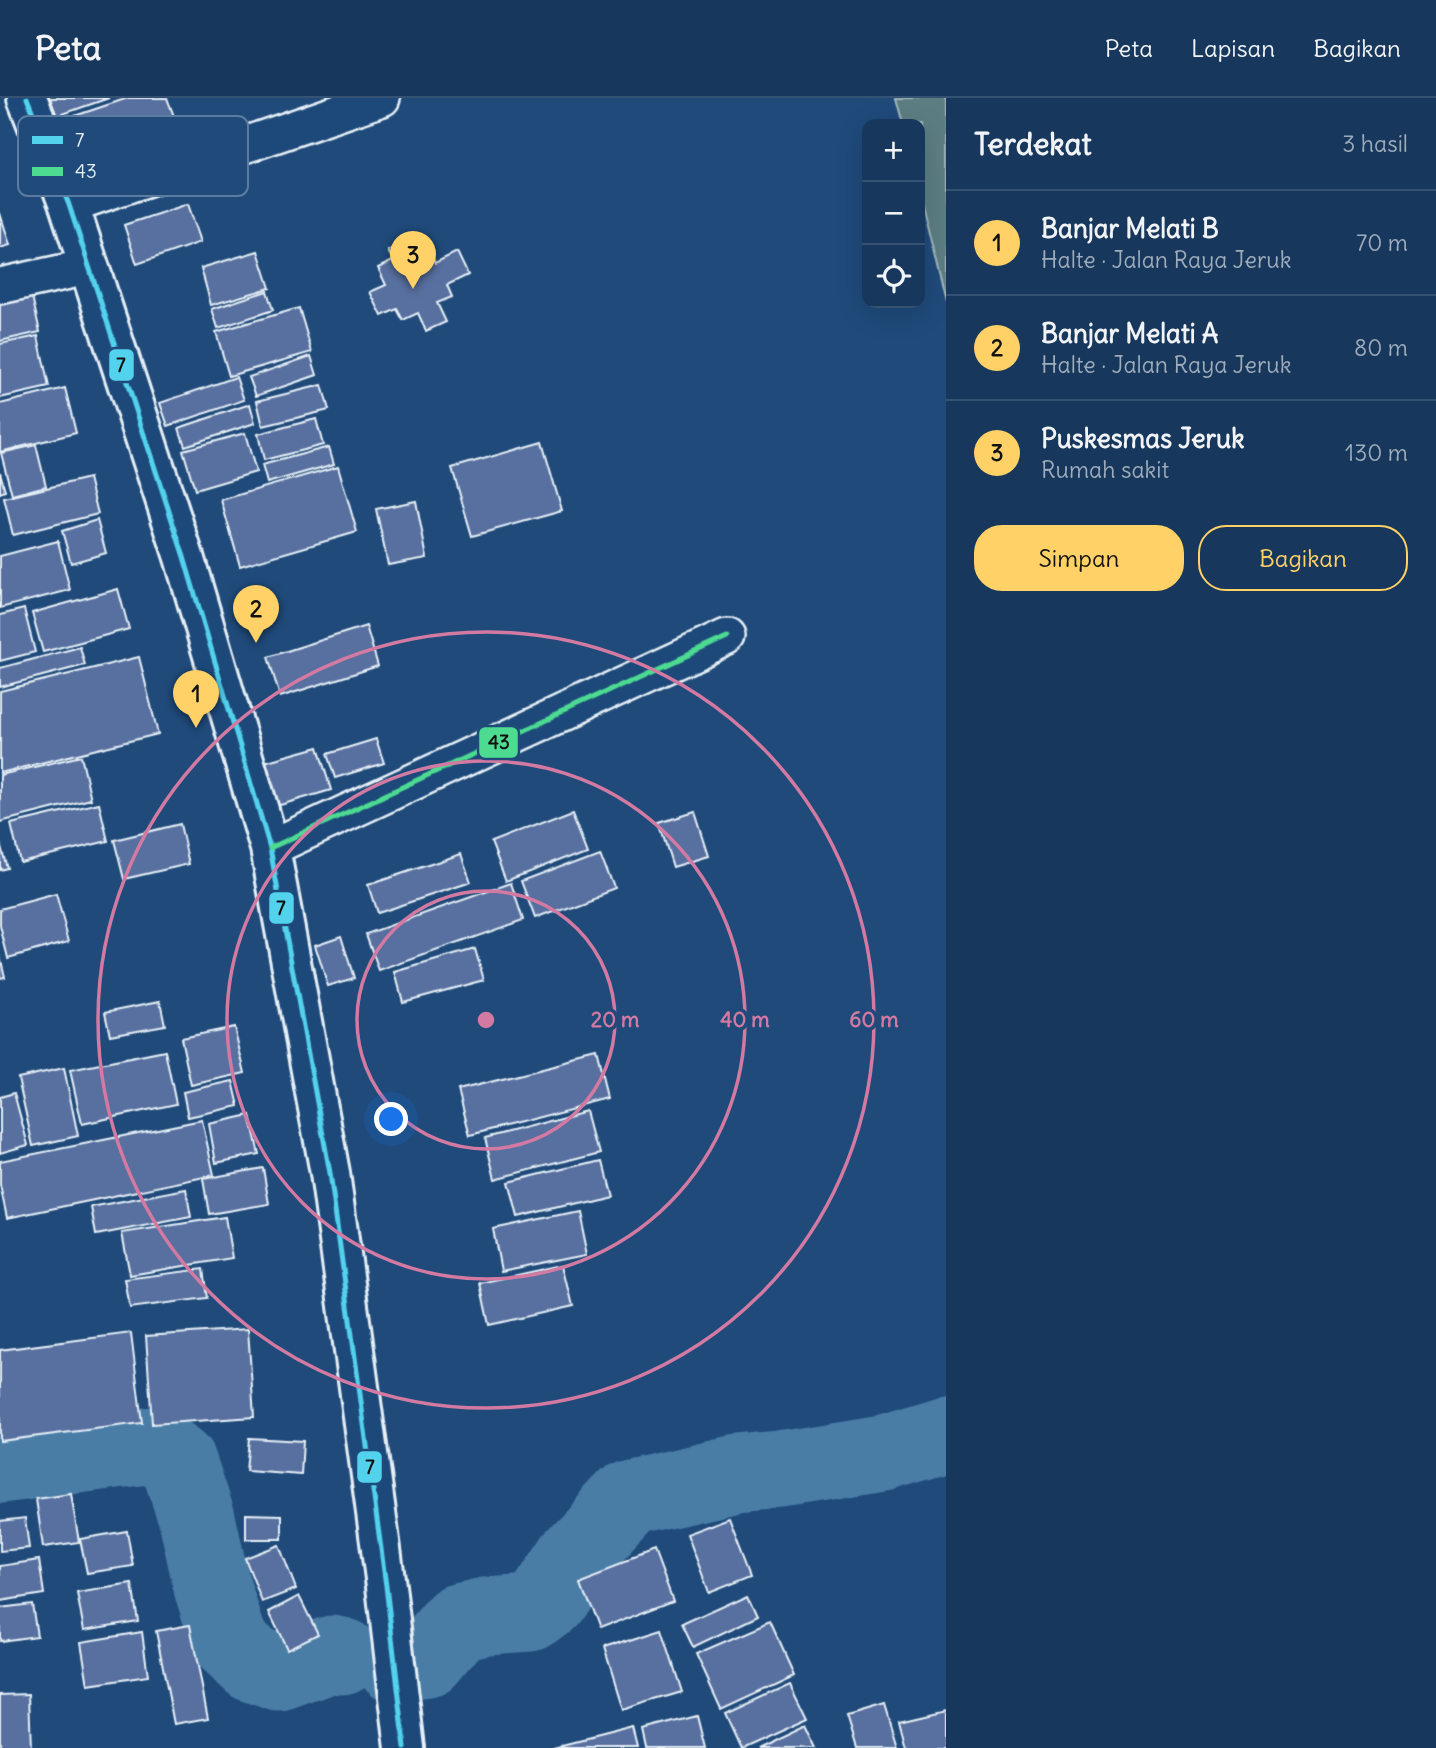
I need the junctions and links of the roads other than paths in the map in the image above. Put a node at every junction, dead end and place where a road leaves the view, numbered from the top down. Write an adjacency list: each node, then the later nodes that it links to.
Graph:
1 (27, 98): 3 (main road)
2 (382, 98): 4 (street)
3 (34, 116)
4 (248, 144)
5 (65, 196): 7 (main road)
6 (95, 196): 7 (street)
7 (69, 205): 8 (main road)
8 (88, 267): 9 (street); 11 (main road)
9 (0, 286)
10 (727, 637): 11 (street)
11 (270, 848): 12 (main road)
12 (405, 1748)

